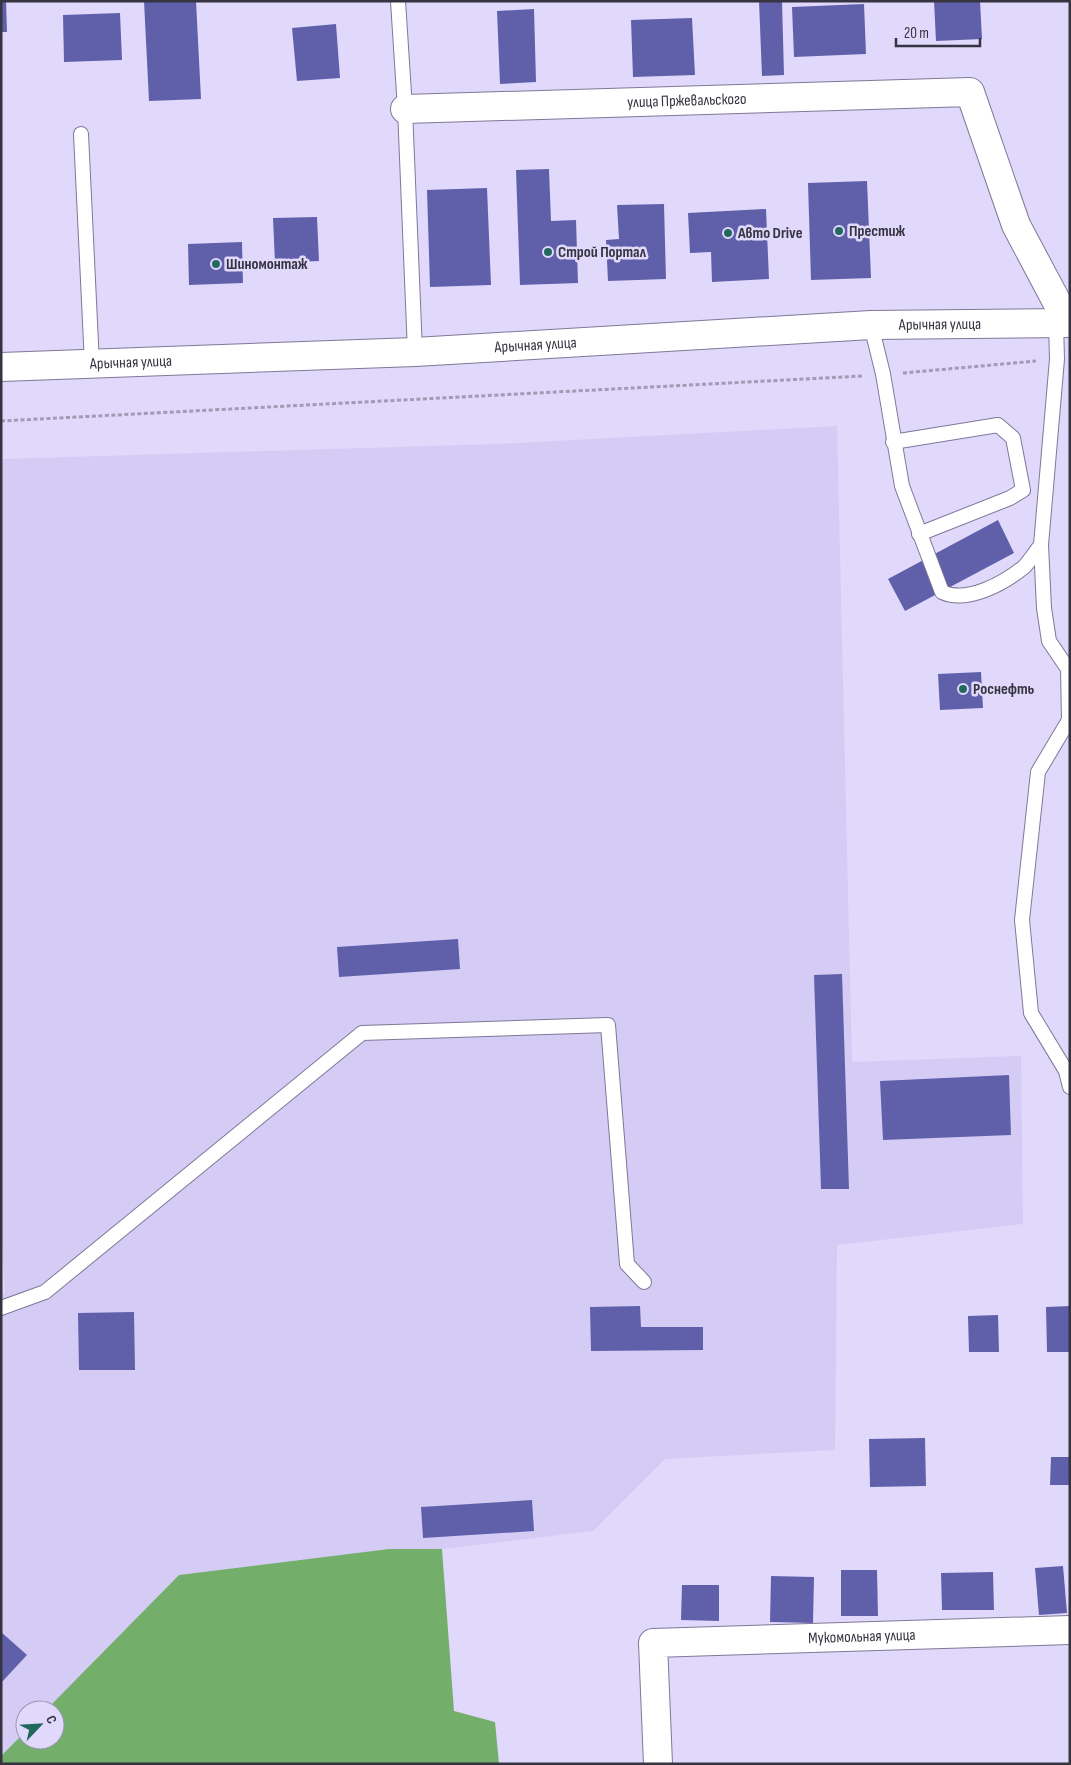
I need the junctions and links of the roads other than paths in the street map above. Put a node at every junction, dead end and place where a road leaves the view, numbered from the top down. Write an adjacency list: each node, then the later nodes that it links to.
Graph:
1 (398, 1): 2 (lane)
2 (405, 109): 4 (street, улица Пржевальского); 6 (lane)
3 (81, 134): 7 (lane)
4 (1065, 323): 5 (street, Арычная улица); 11 (lane)
5 (871, 325): 6 (street, Арычная улица); 9 (lane)
6 (415, 352): 7 (street, Арычная улица)
7 (92, 364): 8 (street, Арычная улица)
8 (1, 367)
9 (893, 442): 10 (lane); 10 (lane)
10 (919, 534): 11 (lane)
11 (1041, 546): 12 (lane)
12 (1070, 1087)
13 (644, 1282): 14 (lane)
14 (1, 1308)
15 (1070, 1630): 16 (street, Мукомольная улица)
16 (658, 1764)

